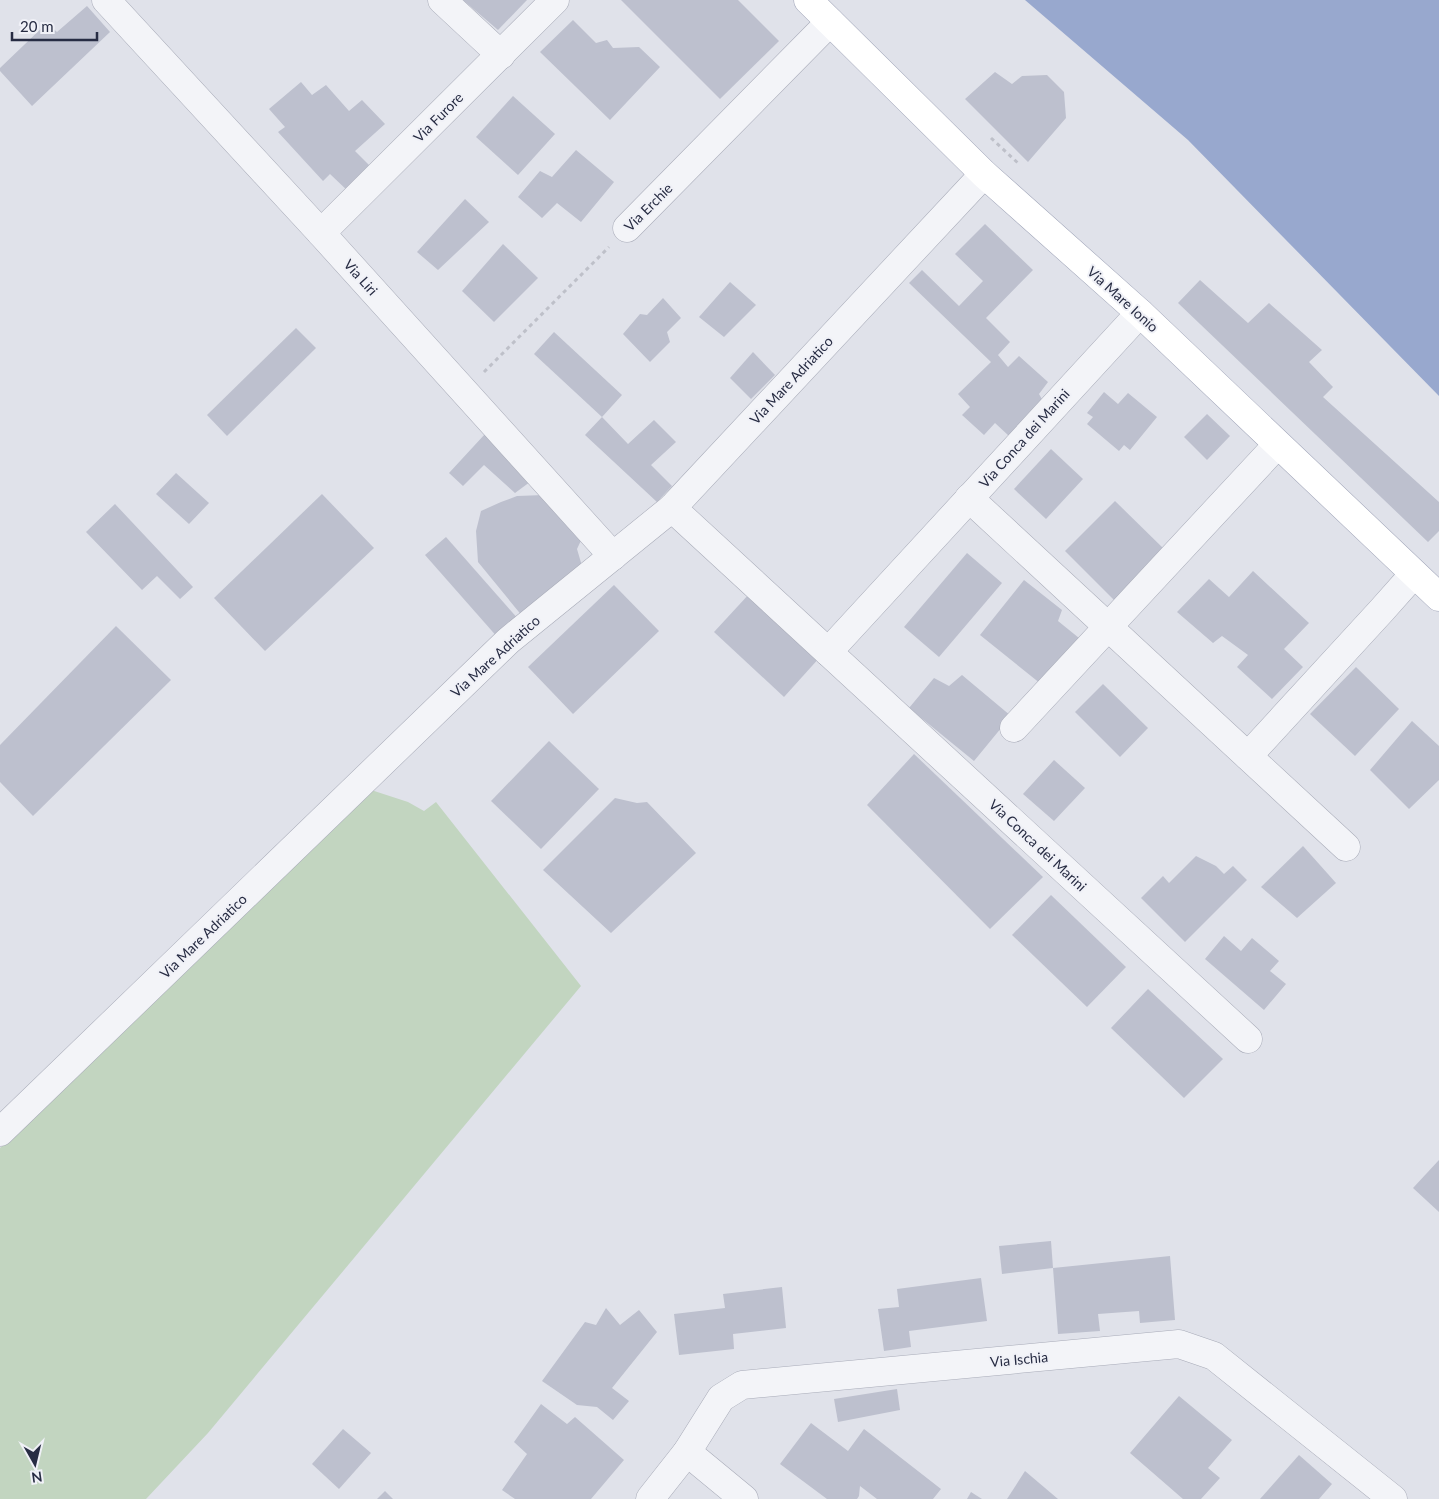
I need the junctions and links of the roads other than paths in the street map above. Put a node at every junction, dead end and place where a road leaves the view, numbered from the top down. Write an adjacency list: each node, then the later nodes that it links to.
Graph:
1 (106, 0): 9 (street, Via Liri)
2 (442, 0): 6 (street)
3 (555, 0): 6 (street, Via Furore)
4 (808, 0): 5 (main road, Via Mare Ionio)
5 (830, 22): 7 (main road, Via Mare Ionio); 8 (street, Via Erchie)
6 (501, 55): 9 (street, Via Furore)
7 (984, 174): 10 (main road, Via Mare Ionio); 13 (street, Via Mare Adriatico)
8 (627, 228)
9 (321, 233): 14 (street, Via Liri)
10 (1140, 313): 11 (main road, Via Mare Ionio); 12 (street, Via Conca dei Marini)
11 (1277, 445): 15 (main road, Via Mare Ionio); 17 (street)
12 (970, 498): 17 (street); 18 (street, Via Conca dei Marini)
13 (672, 508): 14 (street, Via Mare Adriatico); 18 (street, Via Conca dei Marini)
14 (613, 556): 23 (street, Via Mare Adriatico)
15 (1414, 574): 16 (main road, Via Mare Ionio); 20 (street)
16 (1439, 597)
17 (1109, 627): 19 (street); 20 (street)
18 (828, 652): 22 (street, Via Conca dei Marini)
19 (1014, 728)
20 (1248, 756): 21 (street)
21 (1346, 847)
22 (1248, 1039)
23 (0, 1132)
24 (687, 1452): 25 (street, Via Ischia); 26 (street); 27 (street, Via Ischia)
25 (650, 1499)
26 (744, 1499)
27 (1393, 1499)

